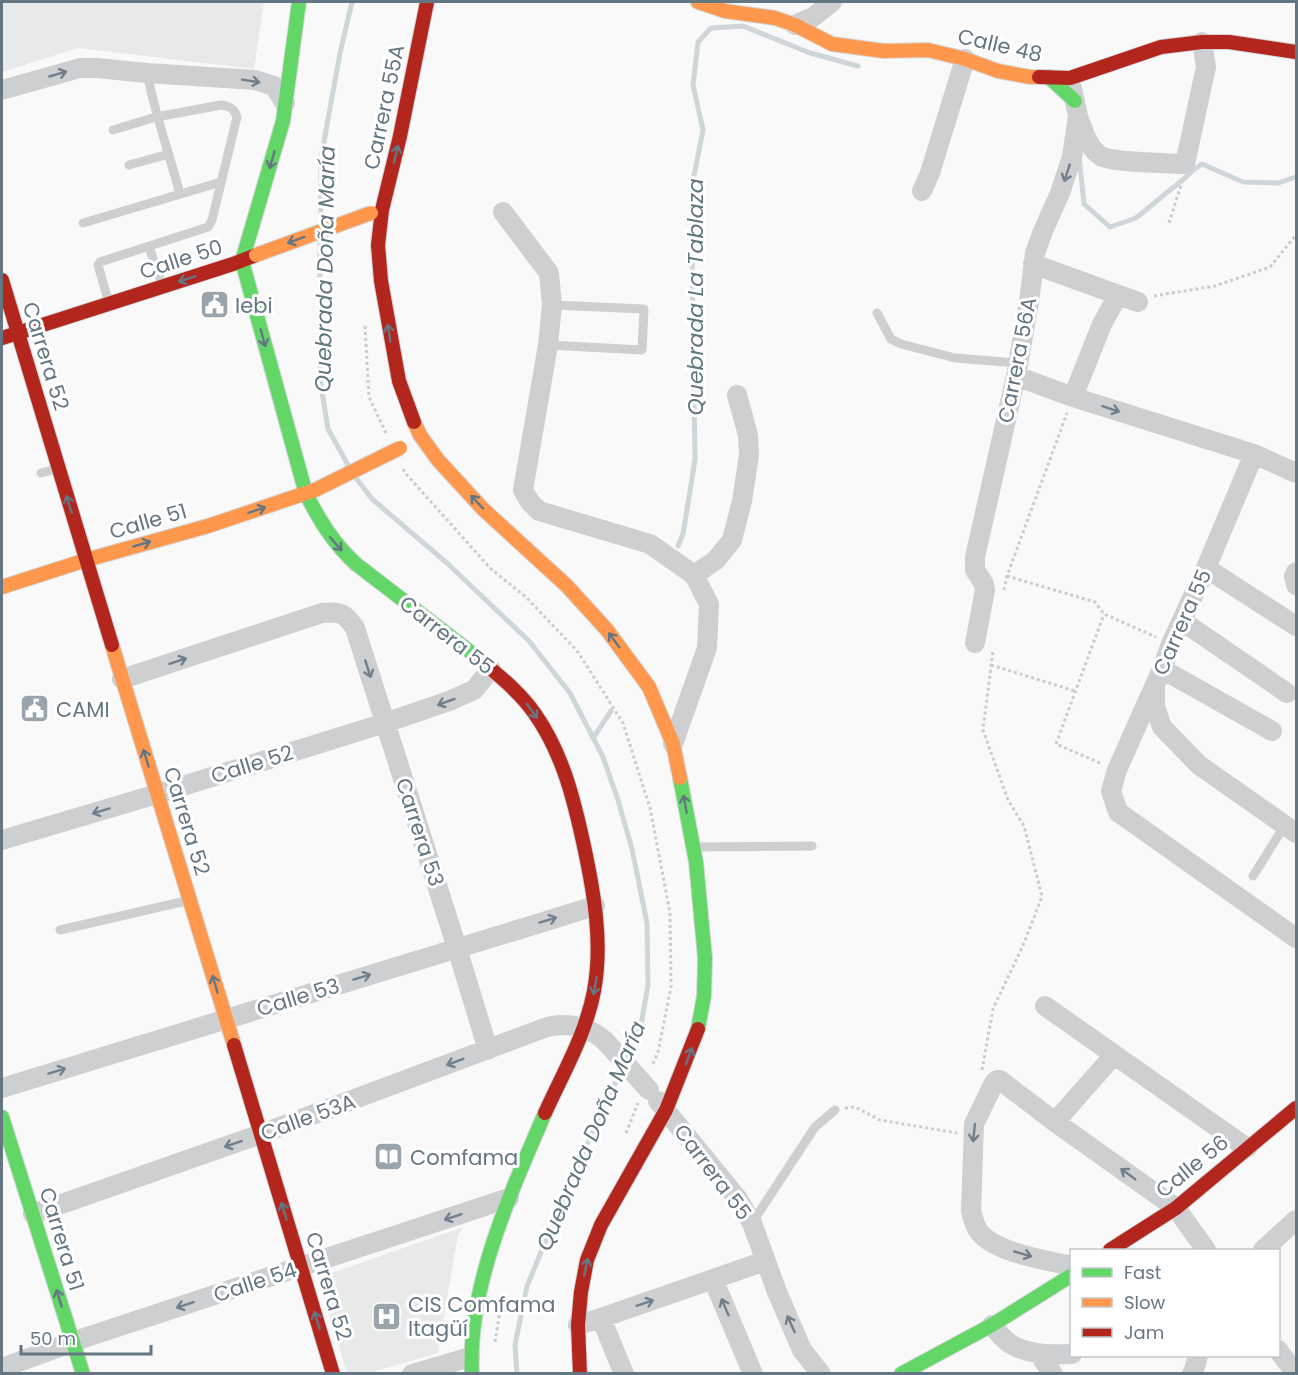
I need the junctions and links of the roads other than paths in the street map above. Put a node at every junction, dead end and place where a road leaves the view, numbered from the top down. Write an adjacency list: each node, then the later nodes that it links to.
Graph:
1 (299, 2): 13 (street)
2 (427, 2): 22 (street, Carrera 55A, one-way to 2)
3 (698, 2): 5 (street, Calle 48)
4 (832, 2): 5 (street)
5 (795, 25): 8 (street, Calle 48)
6 (1202, 42): 7 (street, Calle 48); 11 (street, Calle 48); 14 (street)
7 (1296, 52)
8 (965, 59): 10 (street, Calle 48); 20 (street)
9 (147, 73): 12 (street, one-way to 9); 13 (street, one-way to 13); 15 (lane)
10 (1049, 77): 11 (street, Calle 48); 14 (street)
11 (1070, 78): 14 (street, Carrera 56A)
12 (2, 90)
13 (285, 103): 26 (street, one-way to 26)
14 (1076, 109): 27 (street, Carrera 56A, one-way to 27)
15 (156, 117): 16 (lane); 17 (lane); 19 (lane)
16 (113, 130)
17 (169, 154): 18 (lane); 21 (lane)
18 (129, 165)
19 (221, 182): 21 (lane); 25 (lane)
20 (922, 191)
21 (180, 194): 24 (lane)
22 (376, 212): 26 (street, Calle 50, one-way to 26, bridge); 39 (street, Carrera 55A, one-way to 22)
23 (503, 212): 31 (street)
24 (83, 223)
25 (149, 247): 29 (lane); 30 (lane)
26 (243, 261): 29 (street, Calle 50, one-way to 29); 44 (street, Carrera 55, one-way to 44)
27 (1033, 264): 36 (street, Carrera 56A); 38 (street)
28 (2, 280): 33 (street, Carrera 52)
29 (163, 286): 30 (street, Calle 50)
30 (109, 304): 33 (street, Calle 50)
31 (552, 305): 35 (street); 35 (lane)
32 (877, 313): 36 (lane)
33 (18, 333): 34 (street, Calle 50); 41 (street, Carrera 52)
34 (2, 338)
35 (548, 345): 48 (street)
36 (1018, 370): 38 (street); 53 (street, Carrera 56A)
37 (736, 395): 48 (street)
38 (1073, 397): 40 (street, one-way to 40)
39 (420, 435): 44 (street, Calle 51, bridge); 60 (street, Carrera 55A, one-way to 39)
40 (1254, 454): 43 (street); 46 (street, Carrera 55)
41 (59, 469): 42 (lane); 45 (street, Carrera 52, one-way to 41)
42 (41, 473)
43 (1296, 473)
44 (311, 492): 45 (street, Calle 51, one-way to 44); 54 (street, Carrera 55, one-way to 54)
45 (86, 560): 50 (street, Calle 51); 56 (street, Carrera 52)
46 (1206, 568): 51 (street, Carrera 55); 52 (street)
47 (1296, 572): 49 (street)
48 (693, 575): 60 (street)
49 (1296, 585)
50 (2, 587)
51 (1182, 621): 55 (street, Carrera 55); 57 (street)
52 (1296, 626)
53 (984, 645)
54 (491, 669): 58 (street, Calle 52, one-way to 58); 68 (street, Carrera 55, one-way to 68)
55 (1159, 675): 59 (street); 62 (street); 70 (street, Carrera 55)
56 (122, 679): 58 (street, Carrera 53, one-way to 58); 61 (street, Carrera 52, one-way to 56)
57 (1287, 693)
58 (385, 723): 61 (street, Calle 52); 71 (street, Carrera 53)
59 (1272, 731)
60 (673, 744): 65 (street, Carrera 55A, one-way to 60)
61 (157, 794): 63 (street, Calle 52, one-way to 63); 67 (street, Carrera 52)
62 (1291, 829): 66 (lane)
63 (2, 840)
64 (812, 846): 65 (lane)
65 (693, 847): 79 (street, Carrera 55A, one-way to 65)
66 (1253, 876)
67 (189, 900): 69 (lane); 73 (street, Carrera 52, one-way to 67)
68 (595, 906): 71 (street, Calle 53, one-way to 68); 74 (street, Carrera 55, one-way to 74)
69 (60, 930)
70 (1296, 938)
71 (457, 948): 73 (street, Calle 53, one-way to 71); 75 (street, Carrera 53)
72 (1045, 1006): 76 (street)
73 (226, 1020): 77 (street, Calle 53, one-way to 73); 83 (street, Carrera 52)
74 (584, 1027): 75 (street, Calle 53A); 79 (street, Carrera 55, bridge); 85 (street, Carrera 55)
75 (488, 1050): 83 (street, Calle 53A, one-way to 83)
76 (1114, 1055): 82 (street); 84 (street)
77 (2, 1088)
78 (1296, 1108): 84 (street, Calle 56)
79 (666, 1110): 89 (street, Carrera 55); 99 (street, one-way to 79)
80 (835, 1110): 89 (lane)
81 (2, 1118): 87 (street, Carrera 51)
82 (1055, 1122): 86 (street, one-way to 82); 94 (street, one-way to 94)
83 (261, 1134): 87 (street, Calle 53A, one-way to 87); 95 (street, Carrera 52, one-way to 83)
84 (1248, 1148): 86 (street, Calle 56)
85 (509, 1198): 95 (street, Calle 54, one-way to 95); 106 (street, Carrera 55)
86 (1176, 1208): 90 (street, Calle 56); 91 (street)
87 (33, 1215): 101 (street, Carrera 51, one-way to 87)
88 (1296, 1220): 92 (street)
89 (752, 1223): 93 (street, Carrera 55)
90 (1113, 1249)
91 (1205, 1249)
92 (1265, 1249)
93 (765, 1261): 97 (street); 114 (street, Carrera 55, one-way to 93)
94 (1070, 1266)
95 (301, 1267): 101 (street, Calle 54, one-way to 101); 109 (street, Carrera 52, one-way to 95)
96 (1070, 1276): 100 (street)
97 (713, 1279): 98 (street, one-way to 97); 113 (street, one-way to 97)
98 (601, 1318): 99 (street); 112 (street)
99 (578, 1325): 111 (street)
100 (992, 1325): 102 (street); 115 (street)
101 (73, 1342): 107 (street, Calle 54); 108 (street, Carrera 51)
102 (1038, 1353): 104 (street); 116 (street)
103 (1280, 1353): 118 (street)
104 (1070, 1354)
105 (1198, 1357): 117 (street)
106 (471, 1365): 110 (street)
107 (2, 1368)
108 (82, 1374)
109 (333, 1374)
110 (412, 1374)
111 (580, 1374)
112 (624, 1374)
113 (753, 1374)
114 (821, 1374)
115 (901, 1374)
116 (1053, 1374)
117 (1192, 1374)
118 (1296, 1374)

